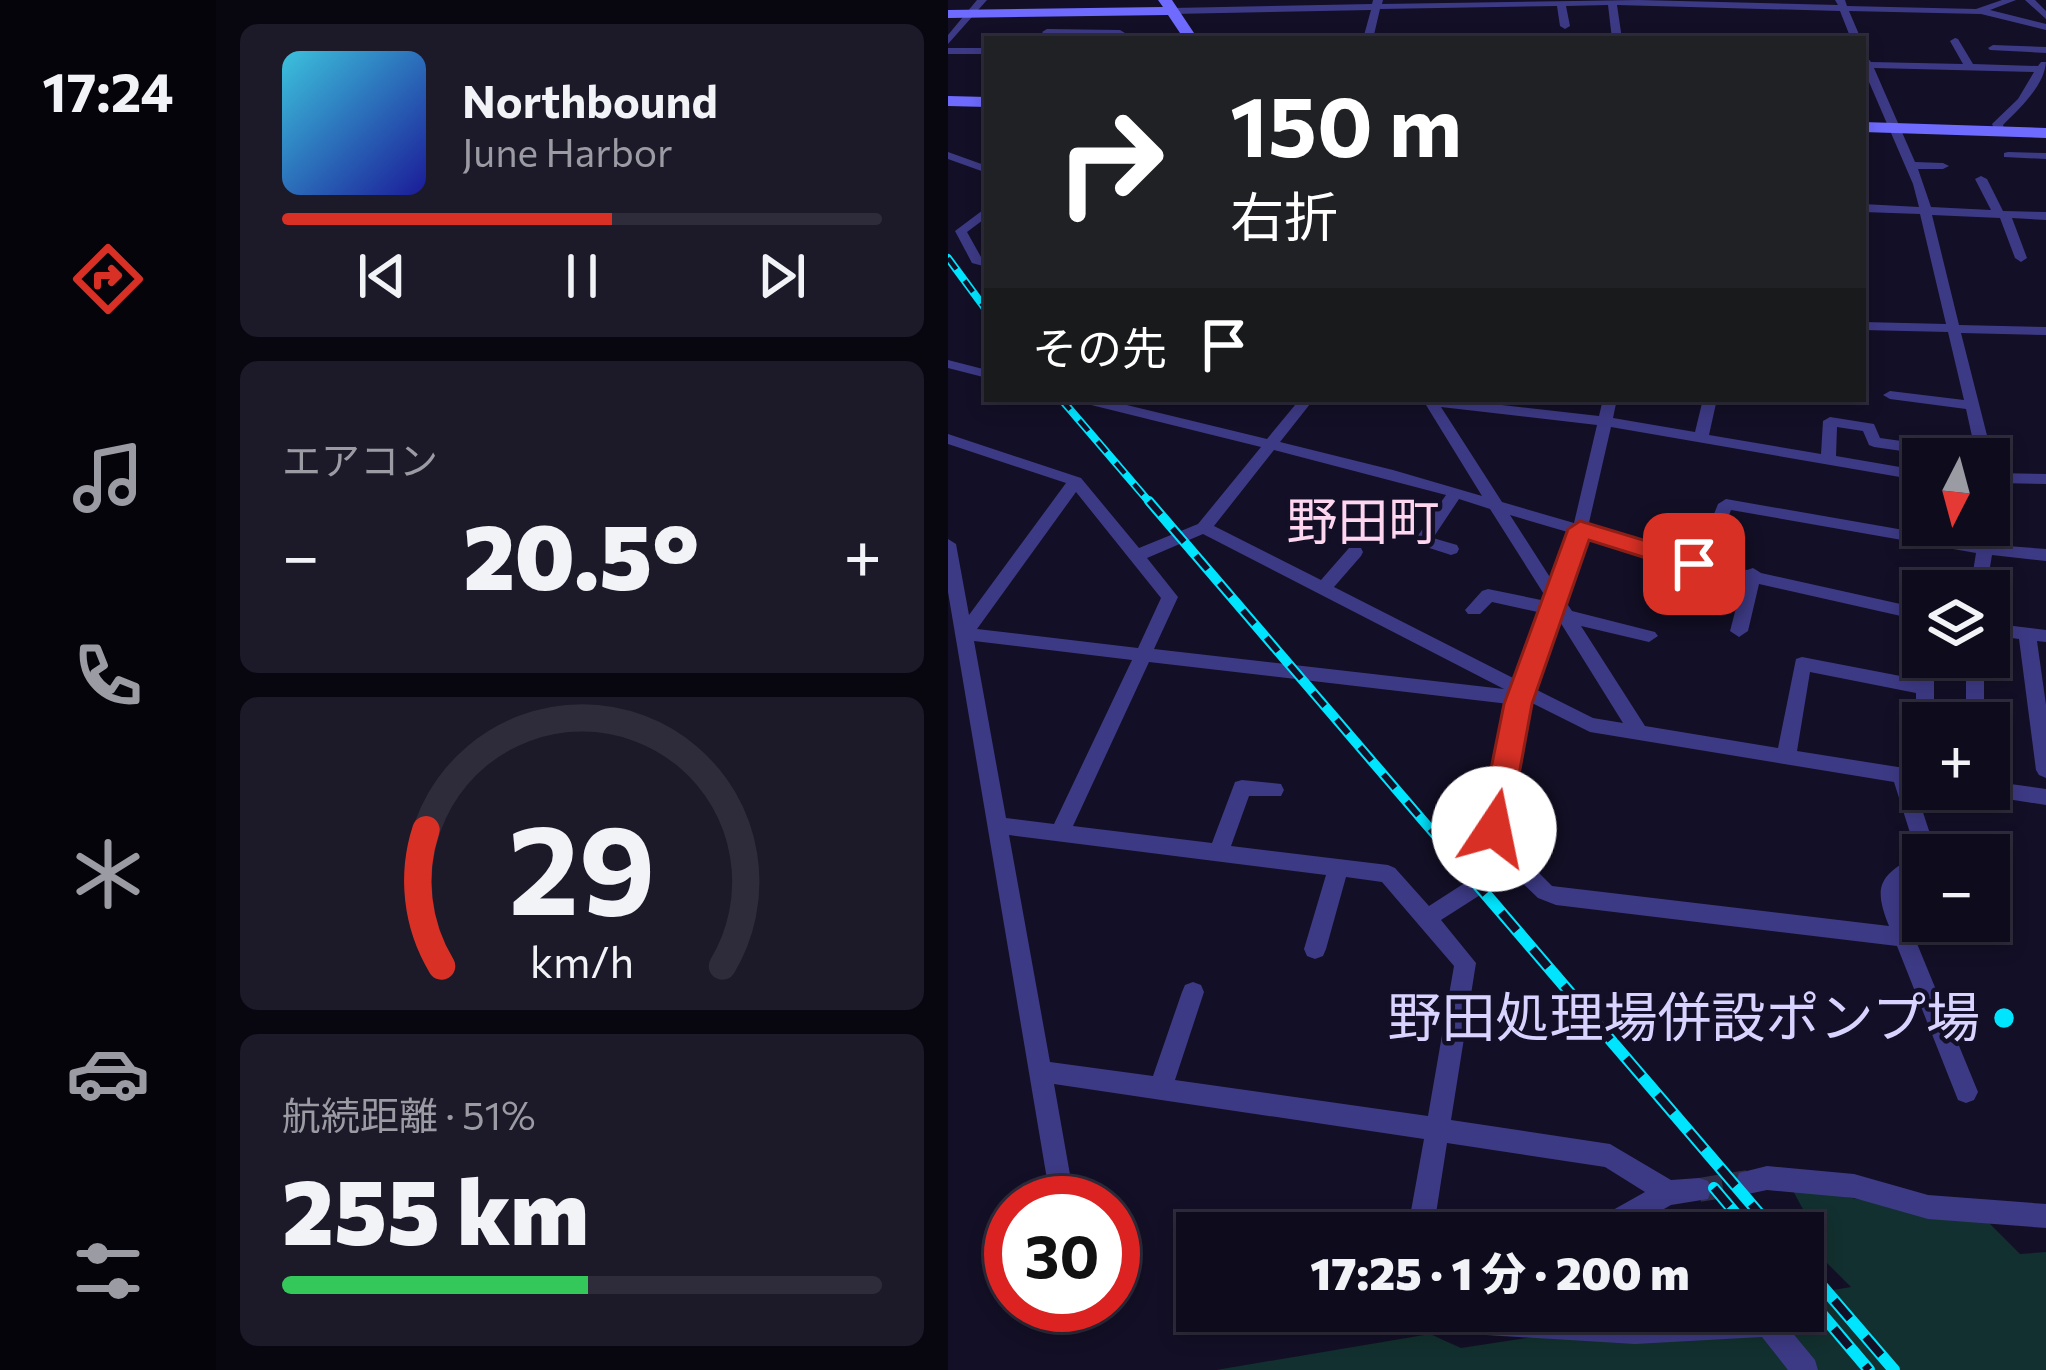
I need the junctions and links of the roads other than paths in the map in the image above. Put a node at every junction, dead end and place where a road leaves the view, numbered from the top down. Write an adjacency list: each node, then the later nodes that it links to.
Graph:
1 (1949, 0): 14 (street)
2 (2011, 0): 14 (street)
3 (2030, 0): 17 (street)
4 (1612, 1): 7 (street); 9 (street); 25 (street)
5 (1378, 2): 6 (street); 11 (street); 24 (street)
6 (1449, 2): 7 (street); 18 (street)
7 (1561, 2): 19 (street)
8 (1697, 2): 9 (street); 10 (street)
9 (1668, 3): 16 (street)
10 (1842, 4): 14 (street); 26 (street)
11 (1169, 5): 13 (street); 23 (street)
12 (978, 7): 13 (street); 15 (street); 28 (street)
13 (1135, 11): 22 (street)
14 (1983, 11): 20 (street)
15 (948, 14)
16 (1669, 16)
17 (2046, 16)
18 (1446, 22)
19 (1565, 26)
20 (2046, 27)
21 (1047, 32): 22 (street)
22 (1119, 36)
23 (1189, 36)
24 (1369, 36)
25 (1617, 36)
26 (1855, 36)
27 (1955, 40): 36 (street)
28 (948, 41)
29 (1993, 48): 31 (street)
30 (948, 50): 32 (street)
31 (2046, 50)
32 (984, 51)
33 (1866, 62): 36 (street)
34 (1866, 66): 40 (street)
35 (2044, 66): 36 (street); 41 (street)
36 (1970, 68)
37 (948, 100): 38 (street)
38 (984, 102)
39 (1866, 127): 40 (street)
40 (1895, 128): 41 (street); 46 (street)
41 (2000, 131): 42 (street)
42 (2046, 133)
43 (948, 155): 48 (street)
44 (2008, 155): 45 (street)
45 (2046, 156)
46 (1910, 165): 47 (street); 51 (street)
47 (1943, 166)
48 (984, 169)
49 (1981, 179): 53 (street)
50 (1866, 208): 51 (street)
51 (1925, 211): 53 (street); 58 (street)
52 (984, 213): 56 (street)
53 (2002, 214): 54 (street); 55 (street)
54 (2046, 216)
55 (2021, 258)
56 (984, 262)
57 (1866, 326): 58 (street)
58 (1954, 328): 59 (street); 70 (street)
59 (2046, 332)
60 (948, 364): 61 (street)
61 (984, 373)
62 (1890, 395): 70 (street)
63 (1096, 402): 71 (street)
64 (1156, 402): 71 (street)
65 (1304, 402): 76 (street)
66 (1425, 402): 84 (street)
67 (1440, 402): 72 (street)
68 (1609, 402): 72 (street)
69 (1709, 402): 73 (street)
70 (1972, 405): 74 (street)
71 (1144, 414): 76 (street)
72 (1605, 422): 73 (street); 86 (street)
73 (1701, 438): 78 (street)
74 (1980, 438)
75 (948, 439): 82 (street)
76 (1268, 445): 83 (street); 85 (street)
77 (1902, 446): 78 (street)
78 (1828, 460): 79 (street)
79 (1902, 472)
80 (2010, 478): 81 (street)
81 (2046, 479)
82 (1076, 482): 93 (street); 102 (street)
83 (1456, 492): 84 (street); 89 (street)
84 (1494, 503): 86 (street); 98 (street)
85 (1204, 528): 93 (street); 97 (street)
86 (1580, 529): 94 (street); 98 (street)
87 (948, 544): 102 (street)
88 (1983, 546): 90 (street)
89 (1451, 549)
90 (1982, 549): 92 (street); 94 (street); 95 (street)
91 (1355, 553): 97 (street)
92 (2046, 554)
93 (1138, 555): 105 (street)
94 (1702, 565): 96 (street)
95 (1980, 570)
96 (1754, 574): 100 (street); 101 (street)
97 (1322, 590): 108 (street)
98 (1558, 608): 99 (street); 104 (street); 108 (street); 111 (street)
99 (1474, 610)
100 (1902, 610)
101 (1739, 631)
102 (964, 634): 105 (street); 118 (street)
103 (2037, 635): 110 (street)
104 (1649, 637)
105 (1143, 654): 108 (street); 119 (street)
106 (1925, 678): 107 (street)
107 (1925, 688): 109 (street); 112 (street)
108 (1521, 695): 111 (street); 122 (street)
109 (1925, 702)
110 (2042, 713): 113 (street)
111 (1639, 732): 112 (street)
112 (1786, 758): 114 (street)
113 (2046, 770)
114 (1901, 775): 120 (street)
115 (1274, 790): 121 (street)
116 (2010, 791): 117 (street)
117 (2046, 797)
118 (996, 825): 119 (street); 131 (street)
119 (1061, 831): 121 (street)
120 (1918, 834)
121 (1219, 852): 123 (street)
122 (1515, 862): 125 (street); 127 (street)
123 (1338, 868): 125 (street); 129 (street)
124 (1902, 872): 126 (street)
125 (1426, 919): 134 (street)
126 (1902, 932)
127 (1902, 937)
128 (1906, 942): 133 (street)
129 (1315, 949)
130 (1193, 992): 132 (street)
131 (1038, 1071): 132 (street); 135 (street)
132 (1160, 1089): 134 (street)
133 (1966, 1092)
134 (1439, 1128): 138 (street); 139 (street)
135 (1058, 1176)
136 (1748, 1182): 141 (street)
137 (1700, 1190): 138 (street)
138 (1668, 1192): 140 (street)
139 (1424, 1212)
140 (1633, 1212)
141 (2046, 1216)
142 (1775, 1332): 143 (street)
143 (1805, 1370)

